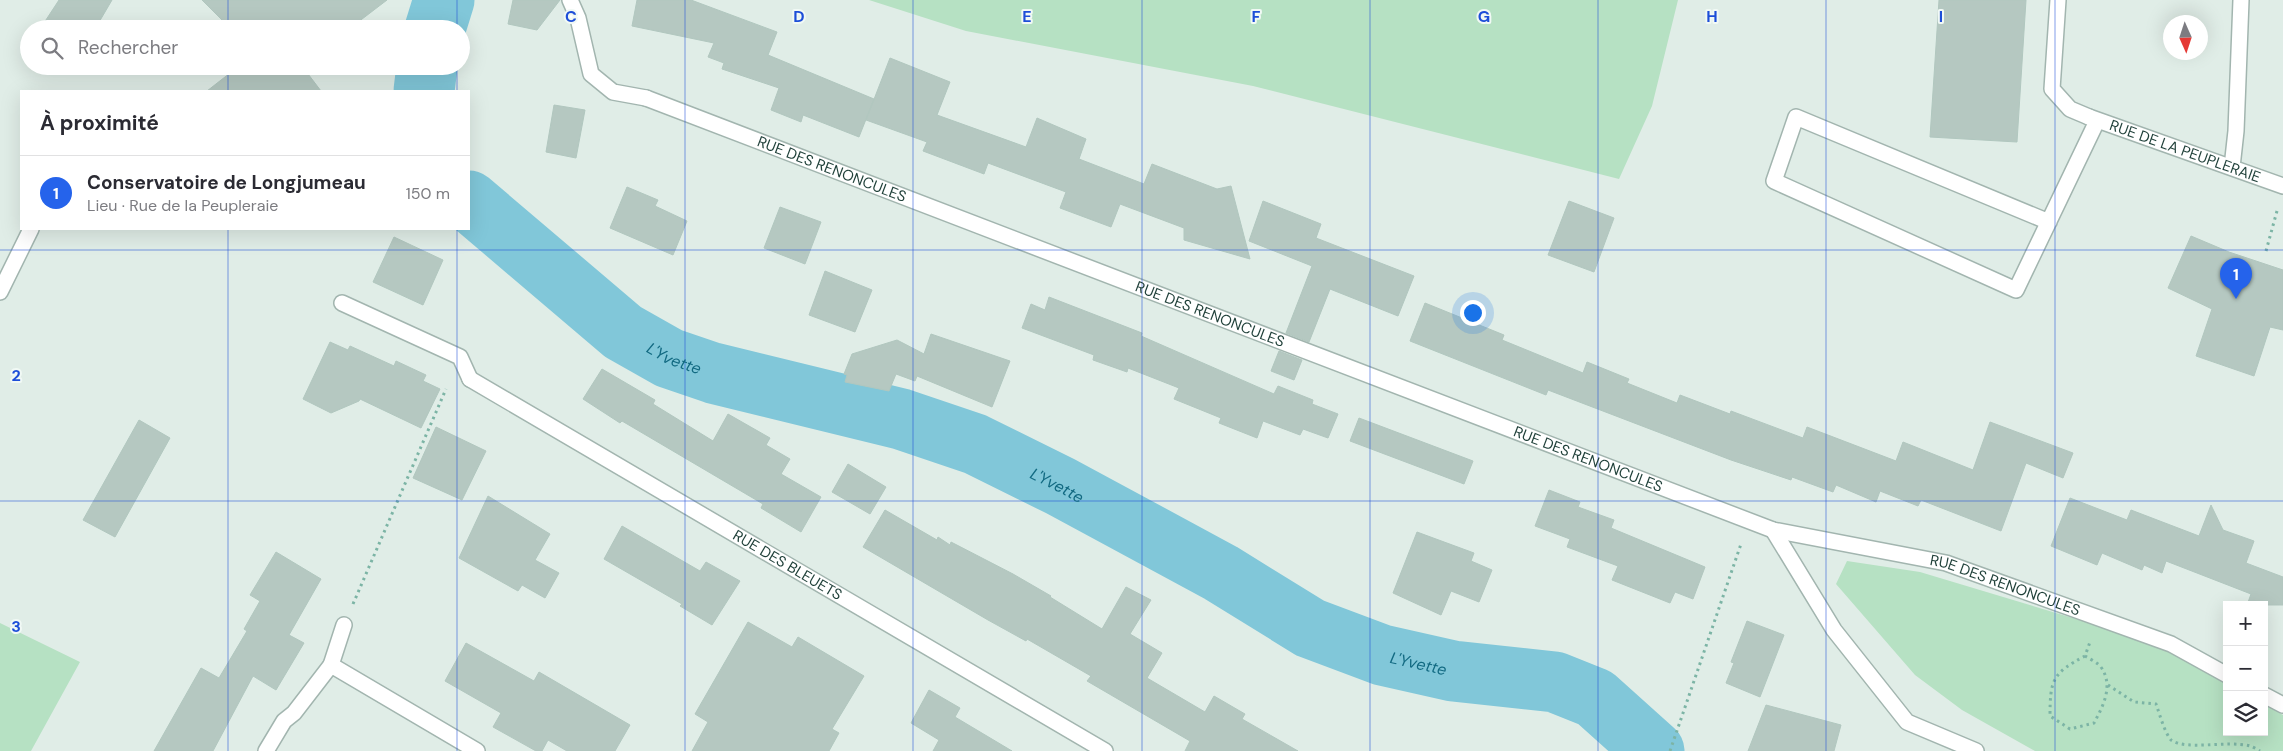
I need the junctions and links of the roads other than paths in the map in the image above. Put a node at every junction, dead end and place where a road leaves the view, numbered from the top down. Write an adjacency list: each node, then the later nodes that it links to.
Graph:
1 (570, 0): 11 (street, RUE DES RENONCULES)
2 (2058, 0): 4 (street, RUE DE LA PEUPLERAIE)
3 (2241, 0): 5 (street)
4 (2093, 119): 5 (street, RUE DE LA PEUPLERAIE); 7 (street)
5 (2232, 167): 6 (street, RUE DE LA PEUPLERAIE)
6 (2283, 186)
7 (2049, 222): 7 (street)
8 (31, 230): 9 (street)
9 (0, 292)
10 (342, 303): 19 (street, RUE DES BLEUETS)
11 (1773, 530): 14 (street, RUE DES RENONCULES); 20 (street)
12 (344, 625): 13 (street)
13 (332, 665): 17 (street); 18 (street)
14 (2223, 672)
15 (2268, 697): 16 (street)
16 (2283, 705)
17 (266, 751)
18 (477, 751)
19 (1105, 751)
20 (1976, 751)

